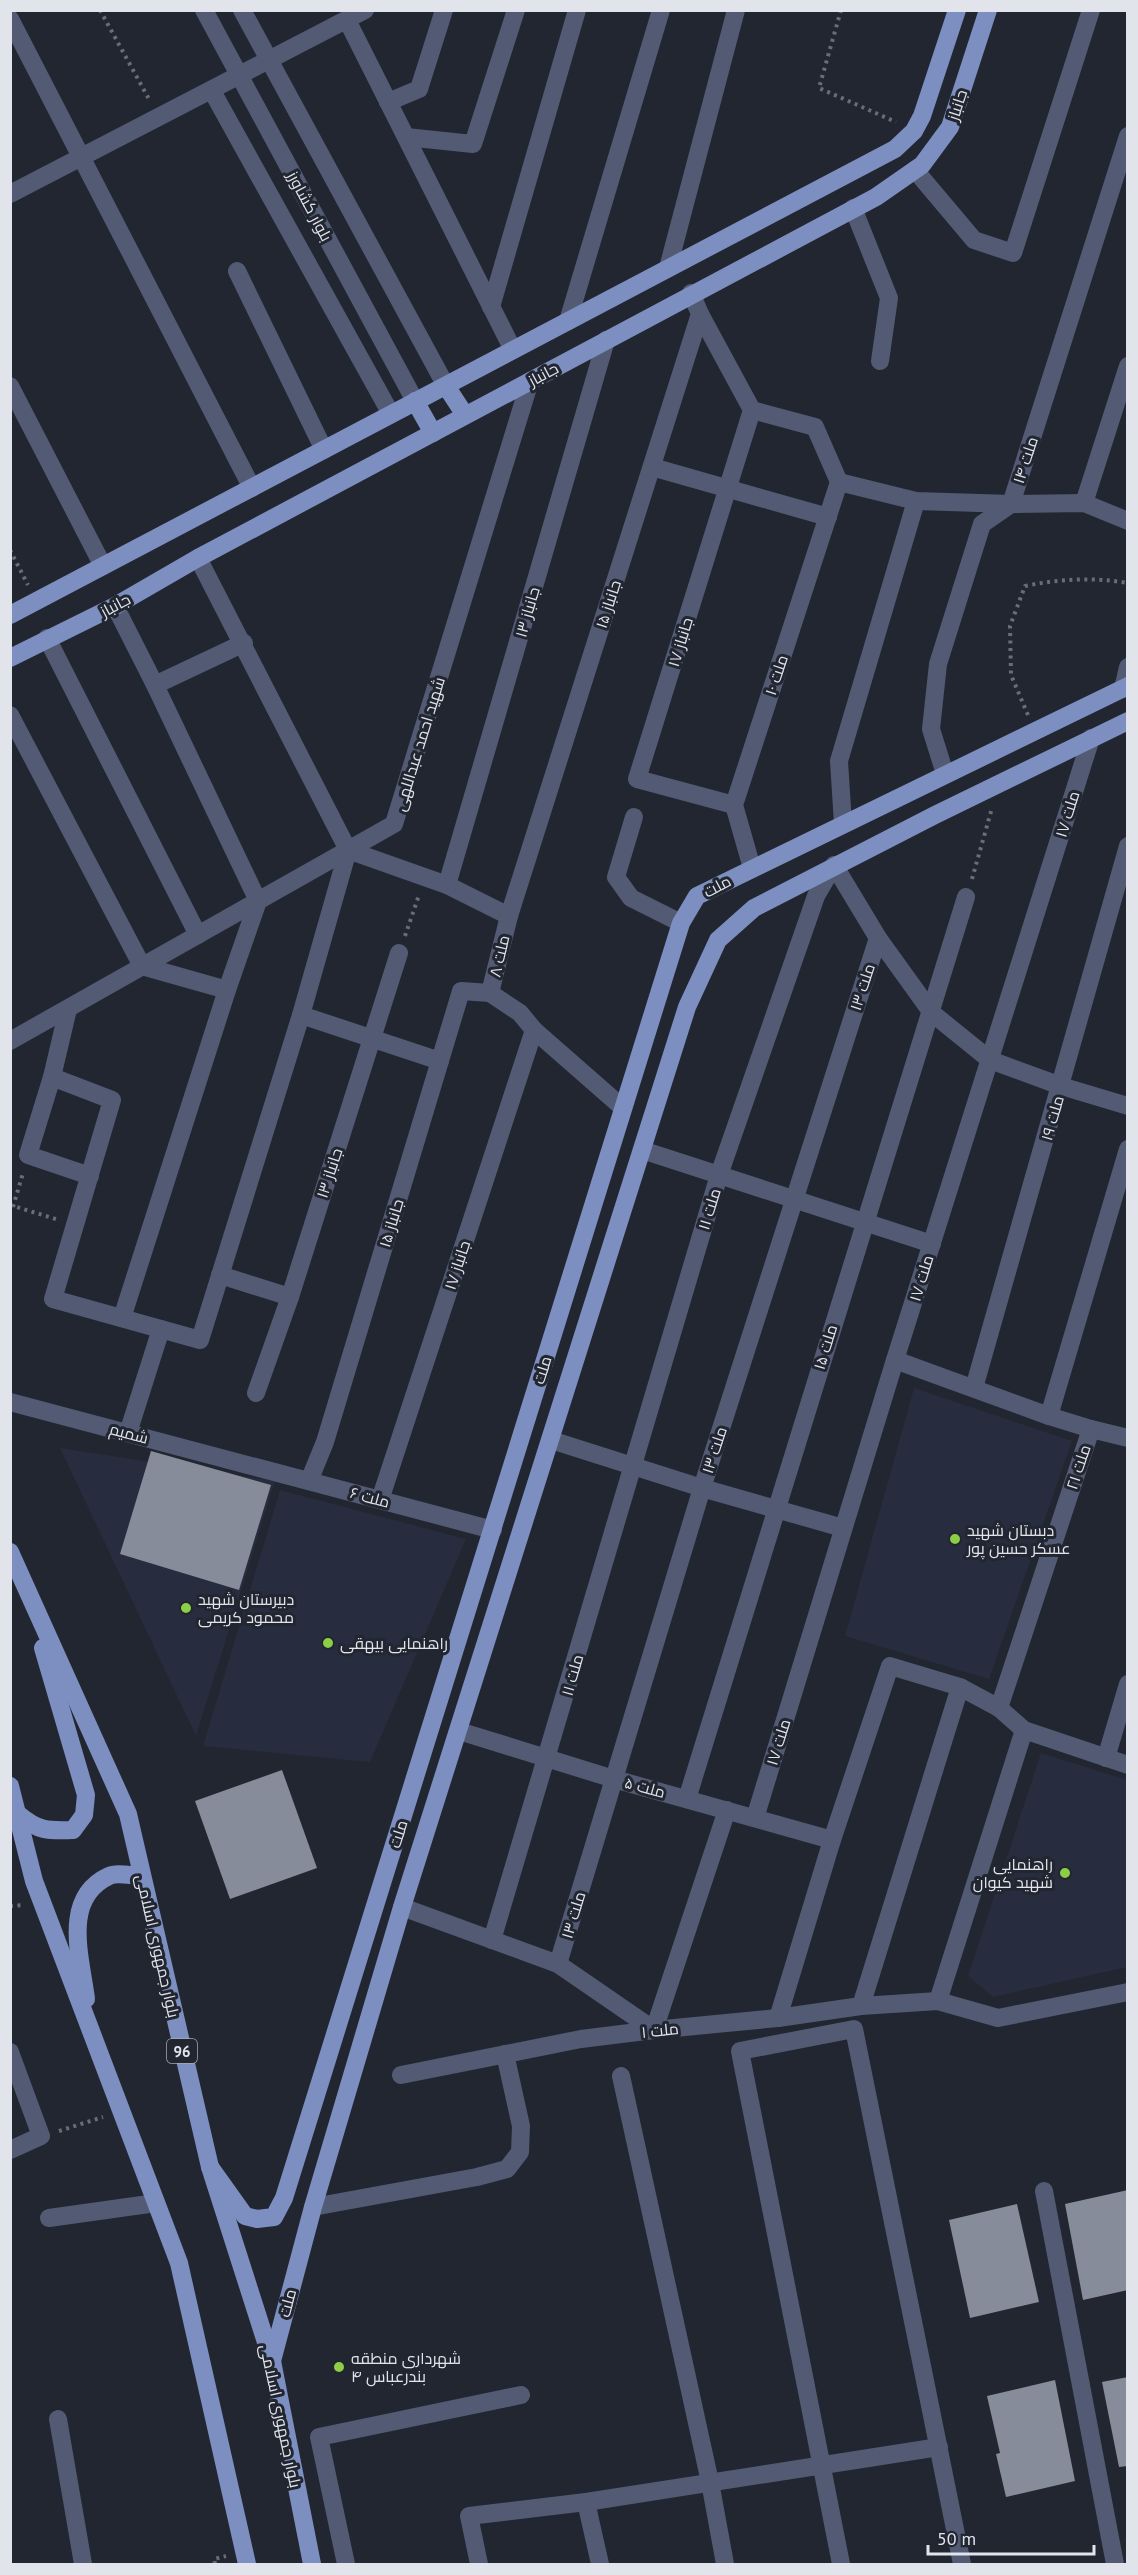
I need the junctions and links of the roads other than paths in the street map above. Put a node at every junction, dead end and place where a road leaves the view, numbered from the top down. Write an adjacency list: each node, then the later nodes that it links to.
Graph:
1 (204, 10): 15 (street, بلوار کشاورز)
2 (242, 10): 14 (street, بلوار کشاورز)
3 (365, 10): 13 (street)
4 (444, 10): 17 (street)
5 (516, 10): 19 (street)
6 (577, 10): 29 (street)
7 (661, 10): 31 (street)
8 (736, 10): 26 (street)
9 (957, 10): 21 (main road, جانباز)
10 (988, 10): 22 (main road, جانباز)
11 (1091, 10): 22 (street)
12 (10, 19): 20 (street)
13 (347, 20): 14 (street); 17 (street)
14 (269, 61): 15 (street); 38 (street, بلوار کشاورز)
15 (239, 76): 16 (street); 39 (street, بلوار کشاورز)
16 (212, 91): 20 (street); 41 (street)
17 (388, 102): 19 (street)
18 (1128, 136): 51 (street, ملت ۱۴)
19 (406, 137): 29 (street)
20 (82, 157): 23 (street); 47 (street)
21 (861, 169): 24 (main road); 26 (main road, جانباز)
22 (915, 170): 24 (main road, جانباز)
23 (10, 194)
24 (876, 197): 25 (main road, جانباز)
25 (853, 208): 28 (main road, جانباز); 34 (street)
26 (669, 268): 31 (main road, جانباز)
27 (237, 271): 44 (street)
28 (691, 293): 30 (street); 32 (main road, جانباز)
29 (491, 307): 33 (street)
30 (700, 315): 40 (street); 45 (street, جانباز ۱۵)
31 (568, 321): 33 (main road, جانباز)
32 (606, 340): 36 (main road, جانباز); 76 (street, جانباز ۱۳)
33 (513, 350): 38 (main road, جانباز)
34 (880, 361)
35 (1128, 366): 50 (street)
36 (530, 381): 42 (main road, جانباز); 73 (street, شهید احمد عبداللهی)
37 (10, 386): 55 (street)
38 (446, 386): 39 (main road, جانباز); 42 (main road)
39 (415, 401): 41 (main road, جانباز); 43 (main road)
40 (752, 410): 46 (street); 48 (street, جانباز ۱۷)
41 (391, 414): 44 (main road, جانباز)
42 (465, 416): 43 (main road, جانباز)
43 (433, 433): 54 (main road, جانباز)
44 (324, 450): 47 (main road, جانباز)
45 (652, 467): 48 (street); 79 (street, جانباز ۱۵)
46 (839, 482): 49 (street); 52 (street, ملت ۱۰)
47 (252, 488): 55 (main road, جانباز)
48 (728, 489): 52 (street); 68 (street, جانباز ۱۷)
49 (916, 501): 51 (street); 70 (street)
50 (1084, 503): 51 (street); 53 (street)
51 (1011, 504): 67 (street, ملت ۱۴)
52 (828, 517): 68 (street, ملت ۱۰)
53 (1128, 521)
54 (198, 558): 56 (main road, جانباز); 59 (street)
55 (103, 566): 57 (main road, جانباز)
56 (115, 606): 58 (main road, جانباز); 62 (street)
57 (10, 615)
58 (47, 638): 60 (main road, جانباز); 81 (street)
59 (244, 643): 62 (street); 73 (street)
60 (10, 658)
61 (1128, 667): 63 (street)
62 (155, 685): 78 (street)
63 (1125, 687): 67 (main road, ملت)
64 (10, 715): 84 (street)
65 (1128, 721): 66 (main road, ملت)
66 (1091, 738): 74 (main road, ملت); 93 (street, ملت ۱۷)
67 (945, 774): 70 (main road, ملت)
68 (734, 805): 75 (street)
69 (634, 818): 80 (street)
70 (843, 824): 71 (main road, ملت)
71 (820, 835): 74 (main road); 75 (main road, ملت)
72 (1128, 846): 96 (street, ملت ۱۹)
73 (348, 850): 76 (street, ملت ۸); 78 (street, شهید احمد عبداللهی); 89 (street)
74 (834, 865): 82 (street); 99 (main road, ملت); 101 (street, ملت ۱۱)
75 (752, 868): 80 (main road, ملت)
76 (447, 885): 79 (street, ملت ۸)
77 (966, 897): 88 (street, ملت ۱۵)
78 (258, 901): 81 (street, شهید احمد عبداللهی); 85 (street)
79 (509, 916): 86 (street, ملت ۸)
80 (681, 923): 98 (main road, ملت)
81 (198, 935): 84 (street, شهید احمد عبداللهی)
82 (878, 938): 88 (street); 103 (street, ملت ۱۳)
83 (399, 953): 91 (street, جانباز ۱۳)
84 (142, 966): 85 (street); 87 (street, شهید احمد عبداللهی)
85 (227, 990): 108 (street)
86 (490, 993): 90 (street, ملت ۸); 94 (street, جانباز ۱۵)
87 (68, 1009): 92 (street, شهید احمد عبداللهی); 95 (street)
88 (932, 1013): 93 (street); 104 (street, ملت ۱۵)
89 (301, 1015): 91 (street); 106 (street)
90 (534, 1030): 98 (street, ملت ۸); 123 (street, جانباز ۱۷)
91 (372, 1038): 94 (street); 107 (street, جانباز ۱۳)
92 (10, 1041)
93 (990, 1060): 96 (street); 105 (street, ملت ۱۷)
94 (440, 1061): 121 (street, جانباز ۱۵)
95 (52, 1077): 102 (street); 102 (street)
96 (1061, 1086): 97 (street); 111 (street, ملت ۱۹)
97 (1128, 1106)
98 (623, 1108): 126 (main road, ملت)
99 (642, 1149): 101 (street); 118 (main road, ملت)
100 (1128, 1149): 114 (street)
101 (719, 1175): 103 (street); 120 (street, ملت ۱۱)
102 (90, 1176): 108 (street)
103 (795, 1199): 104 (street); 122 (street, ملت ۱۳)
104 (864, 1222): 105 (street); 124 (street, ملت ۱۵)
105 (932, 1244): 110 (street, ملت ۱۷)
106 (220, 1275): 107 (street); 109 (street)
107 (290, 1297): 112 (street, جانباز ۱۳)
108 (122, 1318): 109 (street)
109 (161, 1329): 116 (street)
110 (896, 1360): 111 (street, ملت ۲۱); 125 (street, ملت ۱۷)
111 (974, 1388): 114 (street, ملت ۲۱)
112 (256, 1393)
113 (10, 1402): 116 (street, شمیم)
114 (1049, 1416): 115 (street, ملت ۲۱)
115 (1091, 1429): 117 (street); 131 (street, ملت ۲۱)
116 (128, 1433): 119 (street, شمیم)
117 (1127, 1435)
118 (551, 1440): 120 (street); 133 (main road, ملت)
119 (247, 1465): 121 (street, ملت ۶)
120 (633, 1465): 122 (street); 135 (street, ملت ۱۱)
121 (309, 1481): 123 (street, ملت ۶)
122 (702, 1488): 124 (street); 137 (street, ملت ۱۳)
123 (380, 1500): 126 (street, ملت ۶)
124 (775, 1509): 125 (street); 139 (street, ملت ۱۵)
125 (843, 1528): 142 (street, ملت ۱۷)
126 (493, 1530): 161 (main road, ملت)
127 (10, 1552): 128 (main road, بلوار جمهوری اسلامی / 96)
128 (24, 1585): 141 (main road); 144 (main road, بلوار جمهوری اسلامی / 96)
129 (1128, 1684): 134 (street)
130 (960, 1687): 131 (street); 143 (street); 150 (street)
131 (999, 1708): 132 (street)
132 (1024, 1730): 134 (street); 149 (street)
133 (459, 1731): 135 (street, ملت ۵); 145 (main road, ملت)
134 (1106, 1758): 136 (street)
135 (548, 1759): 137 (street, ملت ۵); 146 (street, ملت ۱۱)
136 (1128, 1765)
137 (614, 1779): 139 (street, ملت ۵); 147 (street, ملت ۱۳)
138 (10, 1786): 141 (main road)
139 (687, 1799): 140 (street, ملت ۵)
140 (728, 1810): 142 (street, ملت ۵); 152 (street)
141 (19, 1815): 153 (main road)
142 (755, 1818): 143 (street, ملت ۵)
143 (832, 1840): 151 (street)
144 (141, 1876): 153 (main road); 159 (main road, بلوار جمهوری اسلامی / 96)
145 (402, 1907): 146 (street); 163 (main road, ملت)
146 (492, 1940): 147 (street)
147 (558, 1964): 152 (street)
148 (1128, 1992): 149 (street, ملت ۱)
149 (938, 2001): 150 (street, ملت ۱)
150 (861, 2006): 151 (street, ملت ۱)
151 (778, 2018): 152 (street, ملت ۱)
152 (654, 2030): 155 (street, ملت ۱)
153 (90, 2031): 162 (main road)
154 (10, 2052): 158 (street)
155 (506, 2054): 156 (street, ملت ۱); 163 (street)
156 (402, 2075)
157 (621, 2076): 170 (street)
158 (10, 2150)
159 (210, 2167): 161 (main road, ملت); 165 (main road, بلوار جمهوری اسلامی / 96)
160 (1044, 2191): 181 (street)
161 (284, 2198): 163 (main road)
162 (156, 2203): 164 (street); 173 (main road)
163 (313, 2207): 165 (main road, ملت)
164 (49, 2218)
165 (272, 2361): 174 (main road, بلوار جمهوری اسلامی / 96)
166 (521, 2396): 175 (street)
167 (58, 2419): 172 (street)
168 (939, 2446): 169 (street); 169 (street); 180 (street)
169 (822, 2465): 170 (street); 179 (street)
170 (710, 2482): 171 (street); 178 (street)
171 (586, 2502): 176 (street); 177 (street)
172 (83, 2565)
173 (248, 2565)
174 (312, 2565)
175 (346, 2565)
176 (479, 2565)
177 (600, 2565)
178 (725, 2565)
179 (841, 2565)
180 (962, 2565)
181 (1115, 2565)

